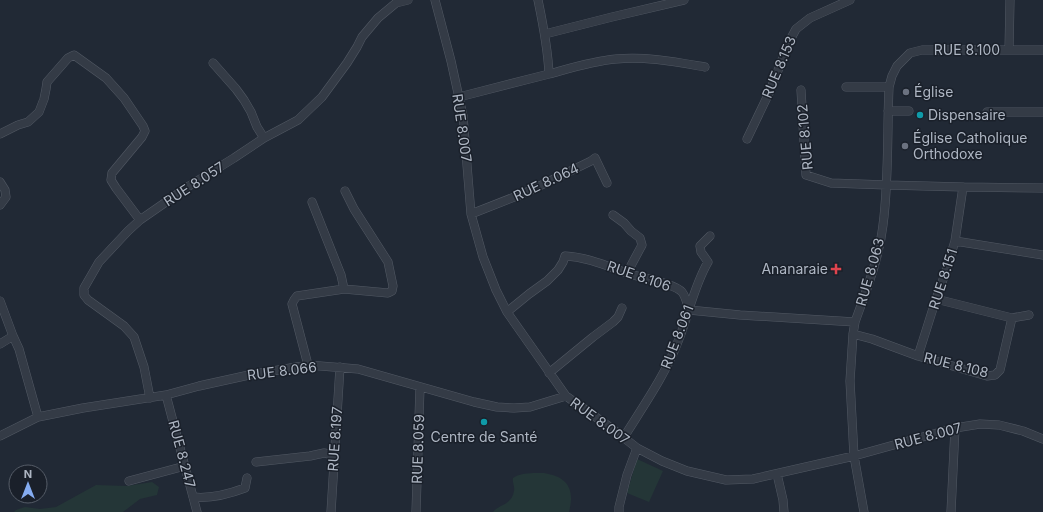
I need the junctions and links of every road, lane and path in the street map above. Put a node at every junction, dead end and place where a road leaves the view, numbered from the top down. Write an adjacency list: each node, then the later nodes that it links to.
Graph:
1 (408, 0): 23 (street, RUE 8.057)
2 (435, 0): 17 (street, RUE 8.007)
3 (538, 0): 7 (street)
4 (684, 0): 7 (street)
5 (850, 0): 24 (street, RUE 8.153)
6 (1010, 0): 8 (street)
7 (545, 34): 13 (street)
8 (1009, 50): 9 (street, RUE 8.100); 11 (street, RUE 8.100)
9 (1043, 50)
10 (213, 63): 23 (street)
11 (897, 66): 15 (street, RUE 8.063)
12 (705, 67): 13 (street)
13 (549, 74): 17 (street)
14 (846, 87): 15 (street)
15 (889, 88): 18 (street, RUE 8.063)
16 (801, 90): 27 (street, RUE 8.102)
17 (459, 97): 33 (street, RUE 8.007)
18 (888, 111): 19 (street); 27 (street, RUE 8.063)
19 (909, 111)
20 (987, 112): 21 (street)
21 (1043, 112)
22 (0, 134): 35 (street)
23 (264, 138): 35 (street, RUE 8.057)
24 (747, 139)
25 (0, 182): 32 (street)
26 (607, 183): 33 (street, RUE 8.064)
27 (886, 185): 28 (street); 48 (street, RUE 8.063)
28 (963, 187): 29 (street); 37 (street)
29 (1043, 188)
30 (345, 191): 40 (street)
31 (312, 202): 40 (street)
32 (0, 205)
33 (471, 214): 45 (street, RUE 8.007)
34 (614, 215): 39 (street)
35 (140, 220): 59 (street, RUE 8.057)
36 (710, 236): 44 (street, RUE 8.061)
37 (955, 241): 38 (street, RUE 8.151); 41 (street, RUE 8.151)
38 (1043, 255)
39 (627, 273): 44 (street, RUE 8.106); 45 (street, RUE 8.106)
40 (344, 289): 53 (street)
41 (936, 299): 47 (street); 52 (street, RUE 8.151)
42 (0, 301): 50 (street)
43 (622, 308): 55 (street)
44 (689, 310): 48 (street); 63 (street, RUE 8.061)
45 (507, 312): 55 (street, RUE 8.007)
46 (1029, 315): 47 (street)
47 (1012, 318): 52 (street, RUE 8.108)
48 (855, 322): 49 (street, RUE 8.063)
49 (853, 334): 52 (street, RUE 8.108); 67 (street, RUE 8.063)
50 (13, 336): 51 (street); 60 (street)
51 (0, 344)
52 (918, 356)
53 (308, 365): 54 (street, RUE 8.066); 57 (street, RUE 8.066)
54 (340, 367): 56 (street, RUE 8.066); 66 (street, RUE 8.197)
55 (549, 373): 58 (street, RUE 8.007)
56 (420, 387): 58 (street, RUE 8.066); 76 (street, RUE 8.059)
57 (166, 395): 59 (street, RUE 8.066); 69 (street, RUE 8.247)
58 (566, 396): 63 (street, RUE 8.007)
59 (150, 398): 60 (street, RUE 8.066)
60 (38, 417): 62 (street, RUE 8.066)
61 (955, 428): 64 (street, RUE 8.007); 67 (street, RUE 8.007); 80 (street)
62 (0, 436)
63 (624, 437): 65 (street, RUE 8.007)
64 (1043, 439)
65 (638, 448): 70 (street, RUE 8.007); 77 (street)
66 (334, 455): 68 (street); 75 (street, RUE 8.197)
67 (854, 456): 70 (street, RUE 8.007); 79 (street, RUE 8.063)
68 (256, 462)
69 (185, 466): 72 (street); 73 (street, RUE 8.247)
70 (777, 474): 78 (street)
71 (247, 478): 73 (street)
72 (129, 481)
73 (194, 498): 74 (street, RUE 8.247)
74 (197, 512)
75 (331, 512)
76 (416, 512)
77 (619, 512)
78 (784, 512)
79 (864, 512)
80 (950, 512)

